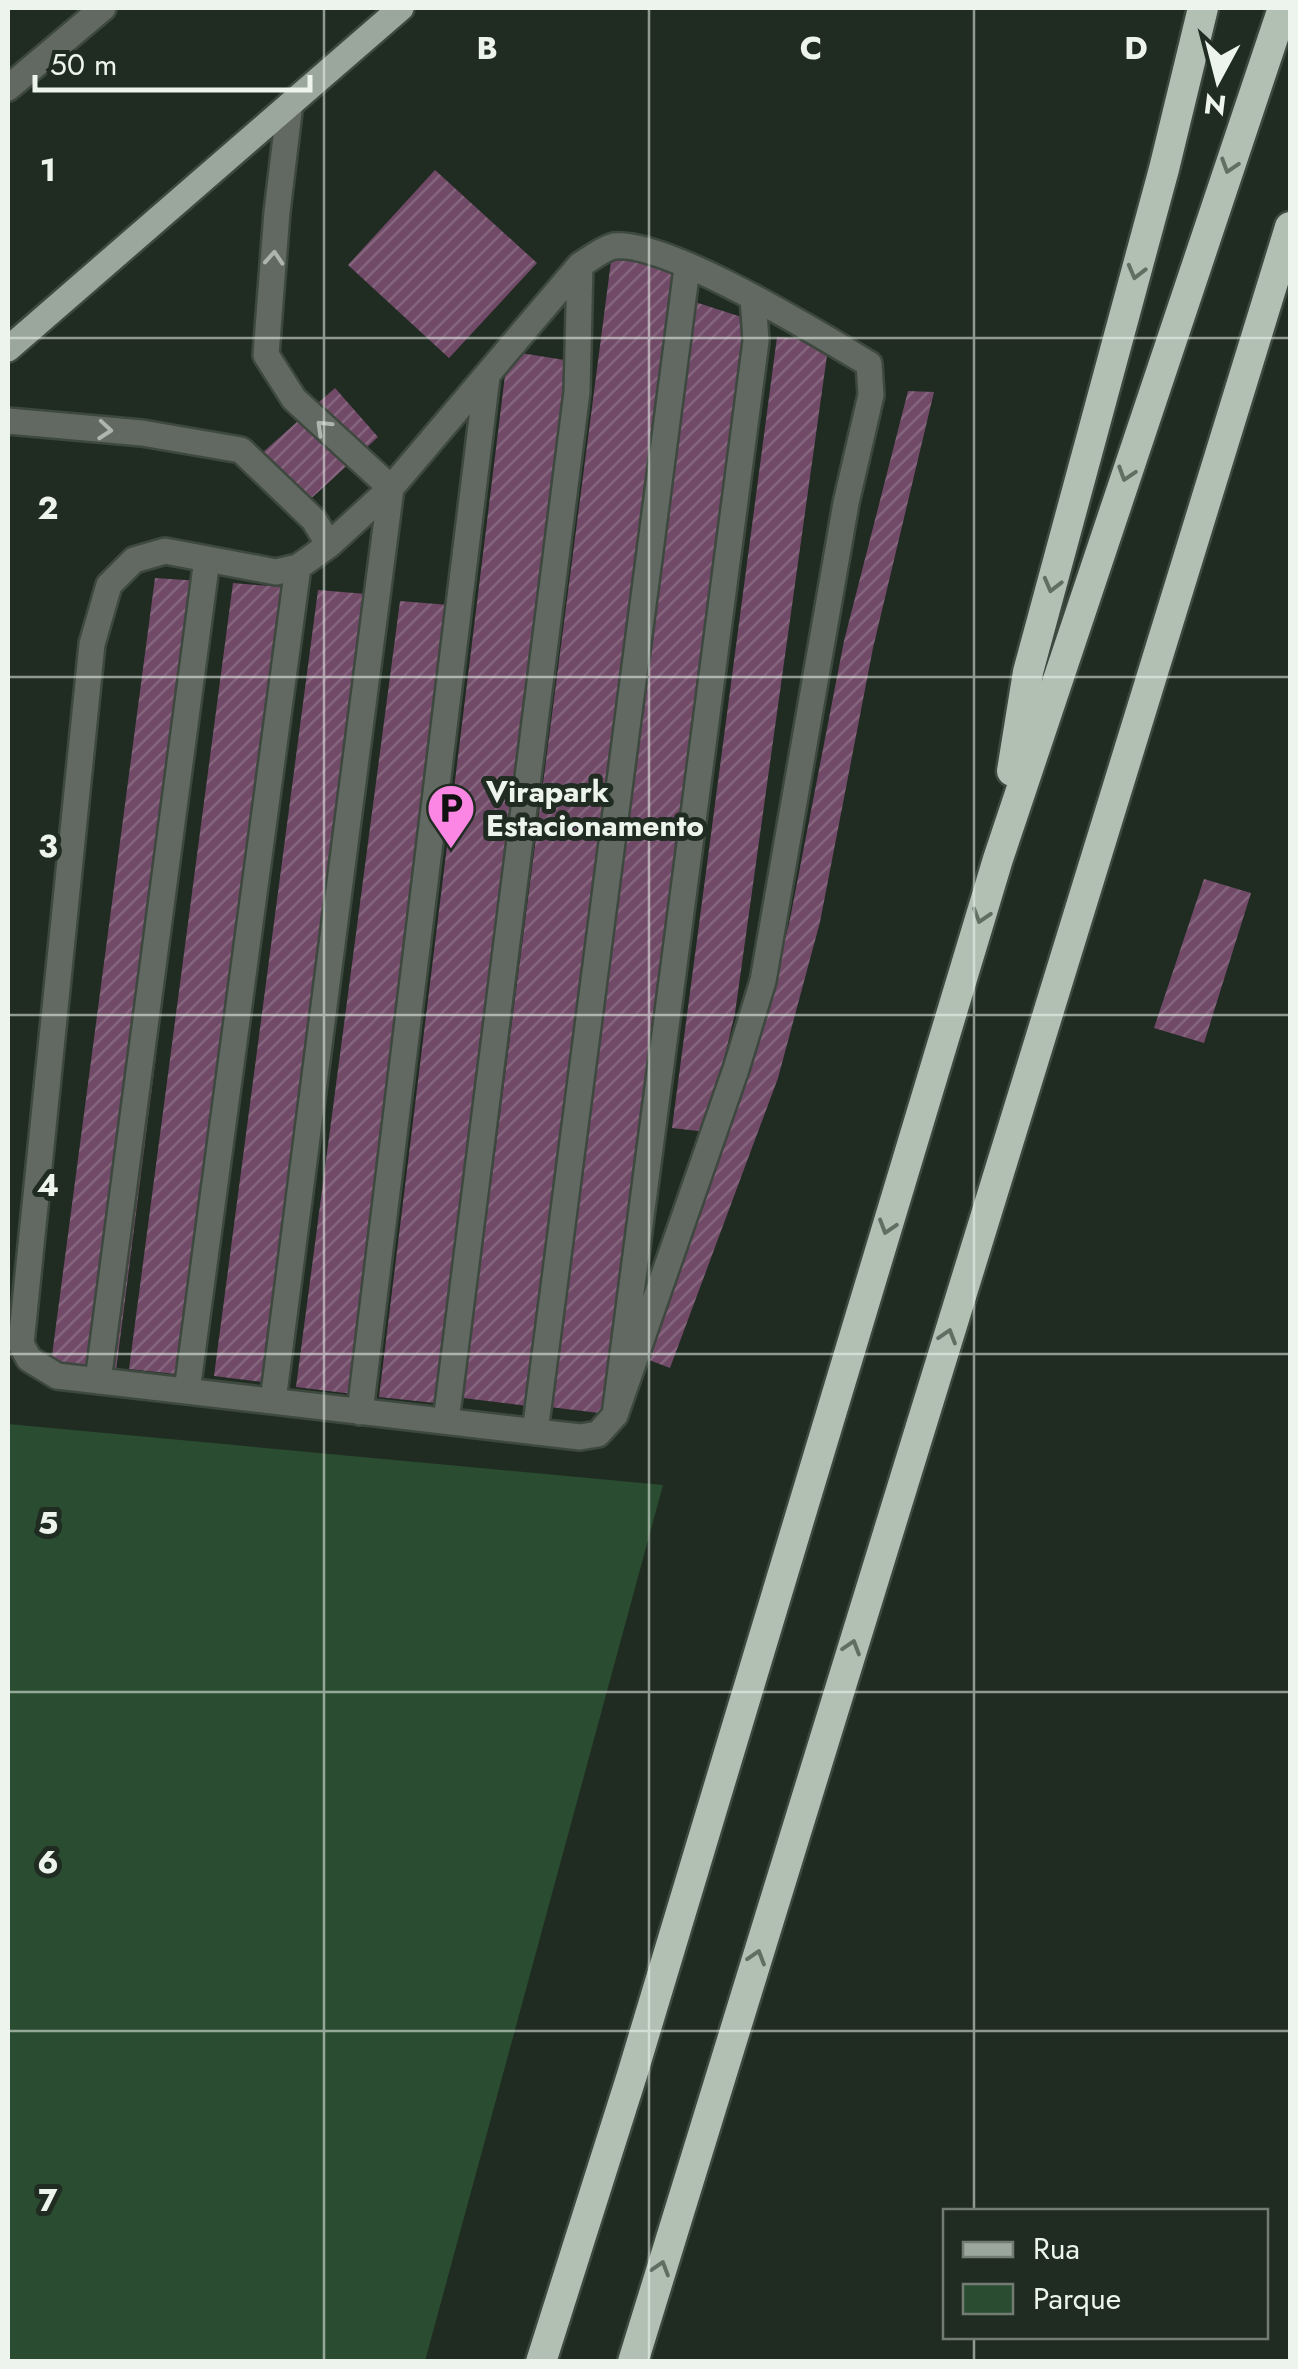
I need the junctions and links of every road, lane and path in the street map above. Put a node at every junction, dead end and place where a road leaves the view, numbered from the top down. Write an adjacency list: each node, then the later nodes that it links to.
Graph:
1 (102, 8): 5 (street)
2 (401, 8): 6 (main road)
3 (1203, 8): 18 (highway, one-way to 18)
4 (1284, 8): 18 (highway, one-way to 18)
5 (8, 88)
6 (290, 104): 11 (main road); 14 (street, one-way to 6)
7 (1290, 227): 27 (highway, one-way to 7)
8 (580, 265): 9 (street); 12 (street); 24 (street)
9 (688, 268): 10 (street); 25 (street)
10 (753, 297): 23 (street); 23 (street)
11 (8, 350)
12 (487, 376): 14 (street); 22 (street)
13 (8, 421): 15 (street, one-way to 15)
14 (390, 488): 15 (street); 21 (street)
15 (329, 546): 17 (street)
16 (206, 559): 17 (street); 19 (street); 19 (street)
17 (298, 568): 20 (street)
18 (998, 860): 26 (highway, one-way to 26)
19 (98, 1380): 20 (street)
20 (187, 1391): 21 (street)
21 (273, 1402): 22 (street)
22 (360, 1412): 24 (street)
23 (615, 1414): 25 (street)
24 (446, 1422): 25 (street)
25 (536, 1432)
26 (541, 2362)
27 (633, 2362)

